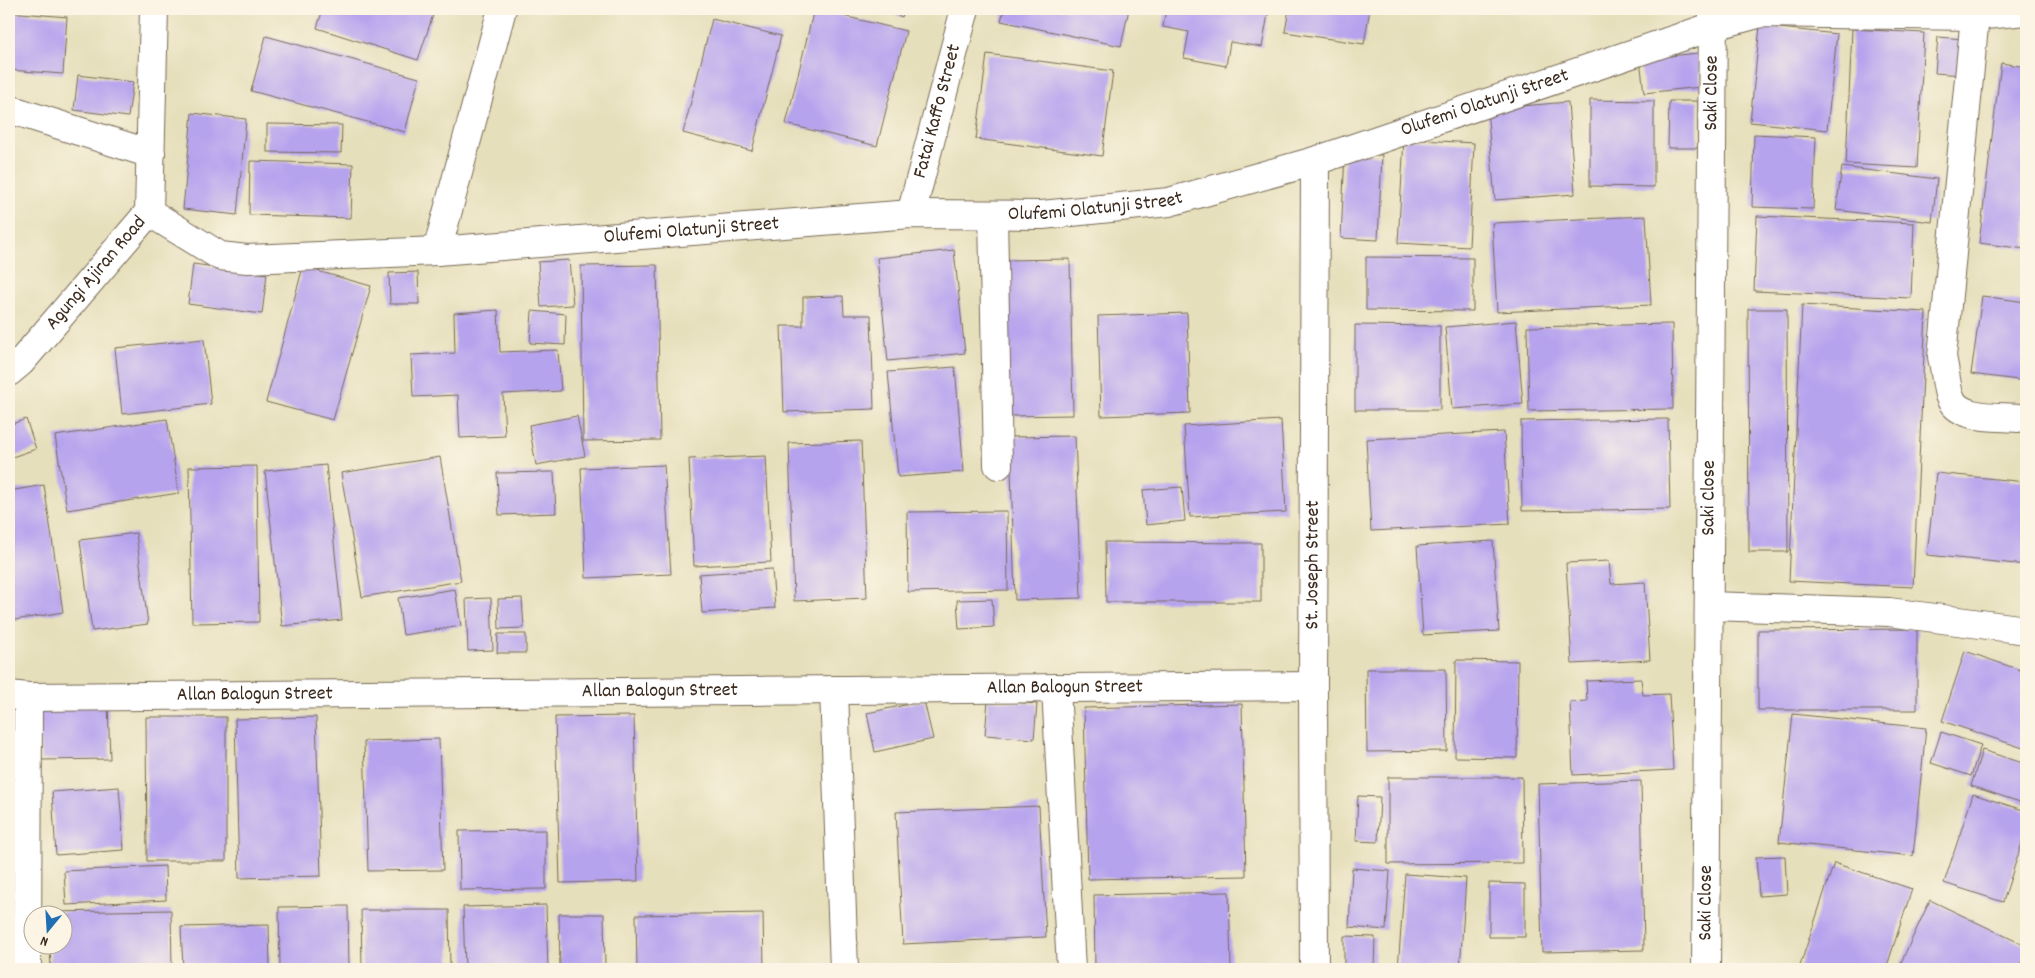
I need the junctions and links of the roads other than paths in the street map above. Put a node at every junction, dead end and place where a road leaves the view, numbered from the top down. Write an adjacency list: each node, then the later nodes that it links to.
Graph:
1 (154, 9): 8 (street, Agungi Ajiran Road)
2 (502, 9): 13 (street)
3 (965, 9): 11 (street, Fatai Kaffo Street)
4 (2026, 11): 5 (street, Olufemi Olatunji Street)
5 (1975, 16): 6 (street, Olufemi Olatunji Street); 15 (street)
6 (1713, 17): 9 (street, Olufemi Olatunji Street); 17 (street, Saki Close)
7 (9, 109): 8 (street)
8 (150, 154): 10 (street, Agungi Ajiran Road)
9 (1315, 161): 12 (street, Olufemi Olatunji Street); 19 (street, St. Joseph Street)
10 (149, 212): 13 (street, Olufemi Olatunji Street); 14 (street, Agungi Ajiran Road)
11 (911, 214): 12 (street, Olufemi Olatunji Street); 13 (street, Olufemi Olatunji Street)
12 (993, 215): 16 (street)
13 (437, 251)
14 (9, 372)
15 (2018, 418)
16 (998, 465)
17 (1709, 606): 18 (street); 27 (street, Saki Close)
18 (2026, 630)
19 (1313, 686): 20 (street, Allan Balogun Street); 26 (street, St. Joseph Street)
20 (1056, 688): 21 (street, Allan Balogun Street); 25 (street)
21 (834, 690): 22 (street, Allan Balogun Street); 24 (street)
22 (18, 696): 23 (street)
23 (27, 969)
24 (844, 969)
25 (1072, 969)
26 (1314, 969)
27 (1706, 969)

